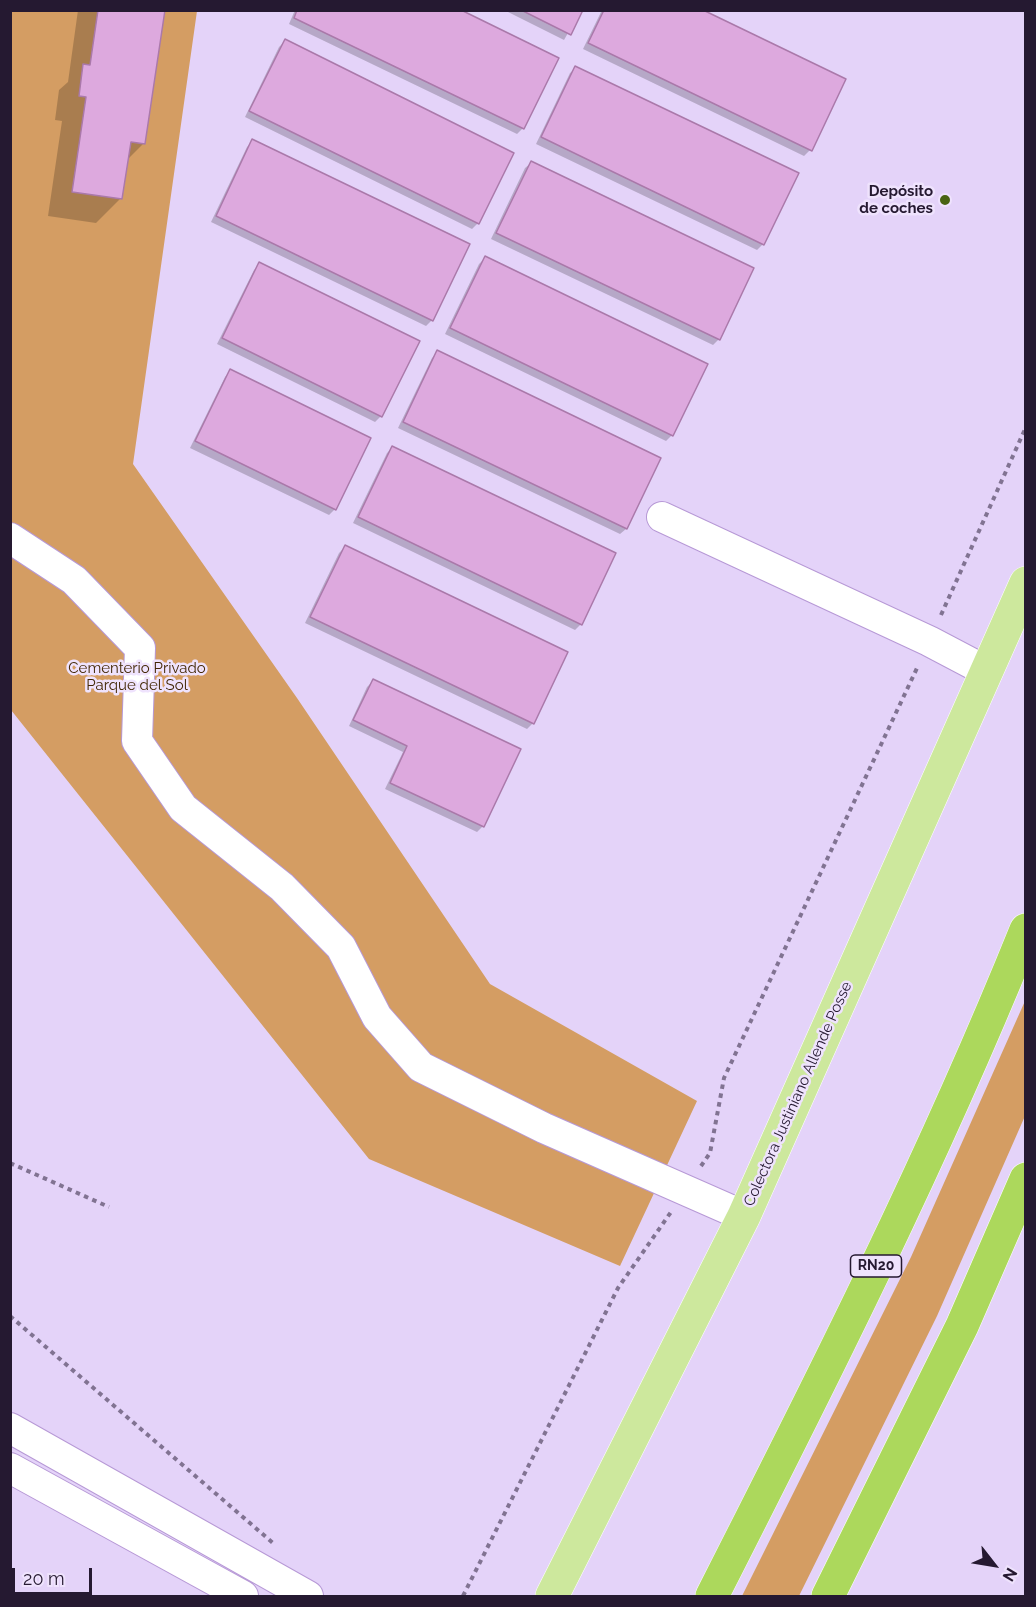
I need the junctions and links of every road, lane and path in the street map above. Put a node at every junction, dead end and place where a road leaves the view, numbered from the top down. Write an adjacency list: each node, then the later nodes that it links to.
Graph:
1 (1026, 427): 5 (path)
2 (662, 517): 5 (street)
3 (10, 538): 10 (street)
4 (1026, 583): 6 (main road, Colectora Justiniano Allende Posse)
5 (929, 640): 6 (street); 10 (path)
6 (986, 671): 13 (main road, Colectora Justiniano Allende Posse)
7 (1026, 930): 23 (highway, RN20)
8 (10, 1162): 12 (path)
9 (1026, 1179): 15 (highway)
10 (685, 1192): 13 (street); 21 (path)
11 (1026, 1198): 15 (street)
12 (109, 1207)
13 (744, 1216): 22 (main road, Colectora Justiniano Allende Posse)
14 (10, 1316): 18 (path)
15 (964, 1320): 24 (highway)
16 (10, 1428): 18 (street)
17 (10, 1468): 19 (street)
18 (278, 1579): 20 (street)
19 (243, 1596)
20 (308, 1596)
21 (463, 1596)
22 (552, 1596)
23 (712, 1596)
24 (828, 1596)

